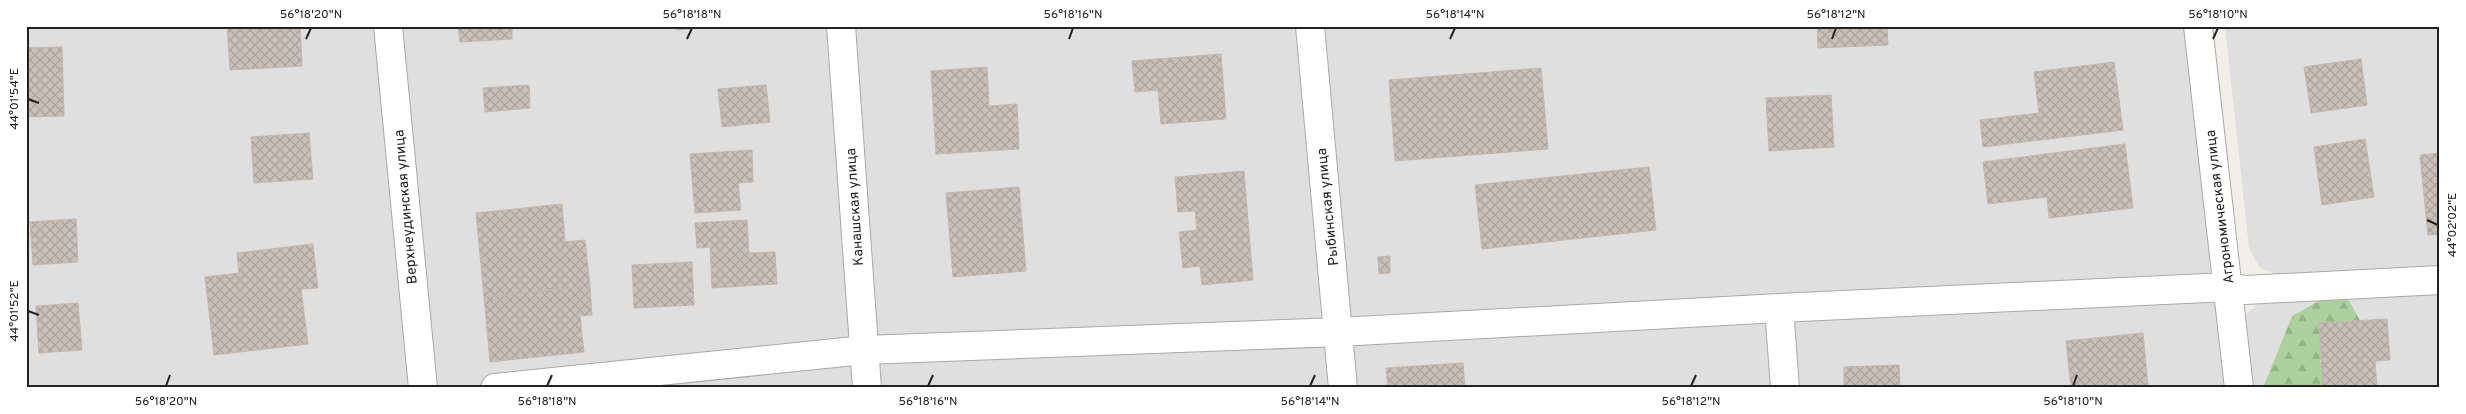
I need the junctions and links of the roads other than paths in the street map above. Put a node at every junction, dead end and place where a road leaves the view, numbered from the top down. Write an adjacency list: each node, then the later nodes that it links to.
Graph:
1 (388, 26): 10 (street, Верхнеудинская улица)
2 (840, 26): 9 (street, Канашская улица)
3 (1310, 26): 8 (street, Рыбинская улица)
4 (2198, 26): 6 (street, Агрономическая улица)
5 (2440, 280): 6 (street)
6 (2228, 287): 7 (street); 15 (street, Агрономическая улица)
7 (1779, 308): 8 (street); 14 (street)
8 (1339, 332): 9 (street); 13 (street, Рыбинская улица)
9 (864, 350): 11 (street); 12 (street, Канашская улица)
10 (423, 388)
11 (495, 388)
12 (867, 388)
13 (1343, 388)
14 (1785, 388)
15 (2238, 388)

